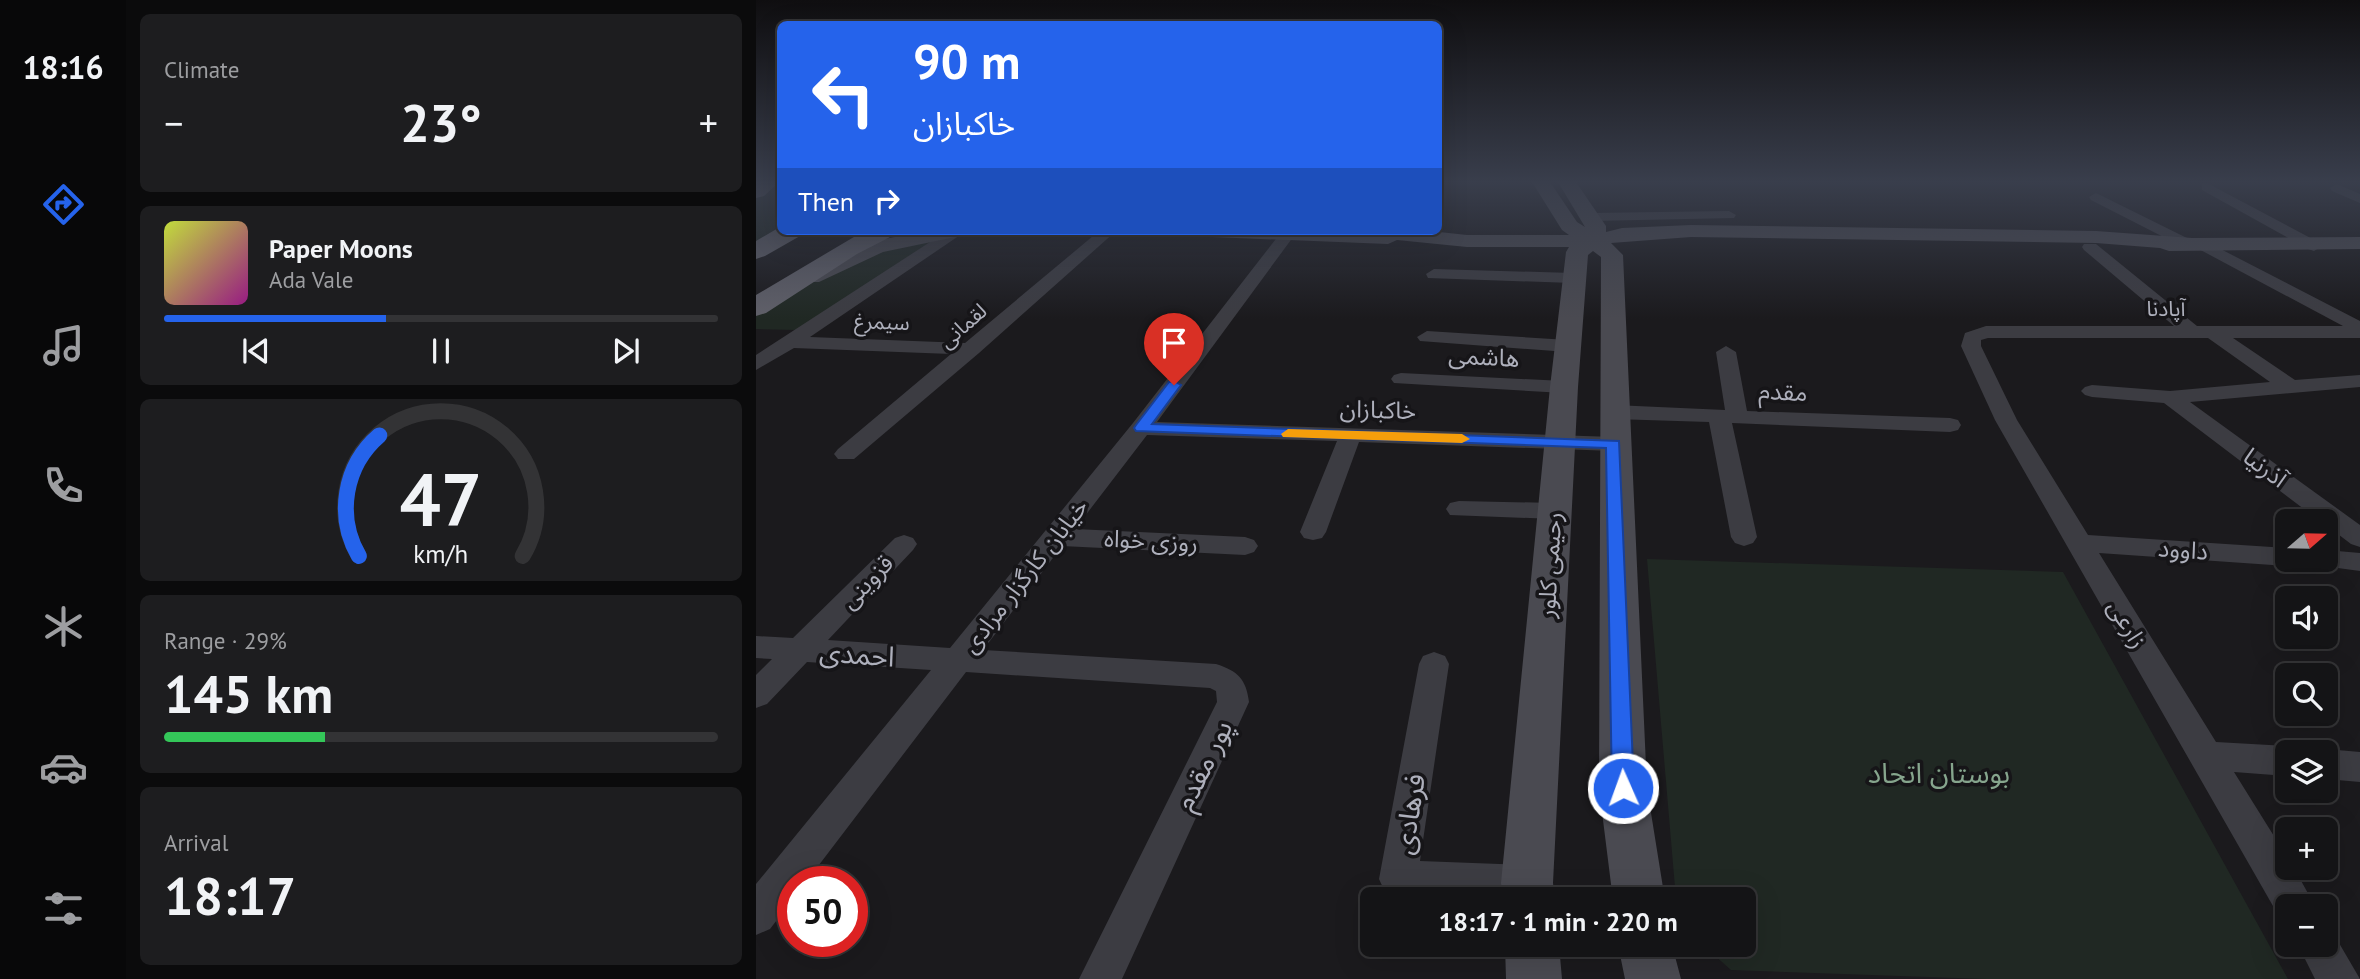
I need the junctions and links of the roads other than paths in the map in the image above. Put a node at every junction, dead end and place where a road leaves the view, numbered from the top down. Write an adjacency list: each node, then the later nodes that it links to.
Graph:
1 (1450, 228): 8 (main road)
2 (1518, 228): 8 (main road)
3 (1582, 228): 7 (main road)
4 (1605, 228): 7 (street)
5 (2161, 228): 20 (street)
6 (2281, 228): 21 (street)
7 (1592, 229): 8 (main road); 18 (main road); 20 (main road); 22 (main road); 25 (main road, رحیمی کلور); 47 (main road)
8 (1509, 231)
9 (784, 235): 23 (highway)
10 (842, 235): 26 (highway)
11 (875, 235): 26 (highway)
12 (938, 235): 26 (main road)
13 (952, 235): 33 (street)
14 (1103, 235): 35 (street, لقمانی)
15 (1286, 235): 46 (street, خیابان کارگزار مرادی)
16 (1333, 235): 18 (main road)
17 (1406, 235): 18 (main road)
18 (1467, 241)
19 (2360, 243): 21 (main road)
20 (2195, 244): 21 (main road); 22 (main road); 28 (street)
21 (2314, 246)
22 (2090, 247): 30 (street)
23 (756, 251)
24 (1434, 274): 25 (street)
25 (1573, 278): 34 (main road, رحیمی کلور)
26 (761, 297)
27 (2360, 308): 28 (street)
28 (2326, 310): 29 (street)
29 (2360, 330): 30 (street, آپادنا)
30 (2202, 332): 32 (street, آپادنا); 41 (street)
31 (1427, 337): 34 (street)
32 (1972, 337): 56 (street, زارعی)
33 (790, 342): 35 (street, سیمرغ); 37 (street)
34 (1568, 346): 40 (main road, رحیمی کلور)
35 (972, 349): 50 (street, لقمانی)
36 (1726, 352): 44 (street)
37 (756, 364)
38 (1401, 379): 40 (street, هاشمی)
39 (2360, 381): 41 (street)
40 (1564, 387): 49 (main road, رحیمی کلور)
41 (2291, 388): 43 (street)
42 (2092, 390): 43 (street)
43 (2170, 397): 60 (street, آذرنیا)
44 (1728, 416): 45 (street, مقدم); 47 (street, مقدم); 55 (street)
45 (1950, 425)
46 (1141, 428): 48 (street, خاکبازان); 54 (street, خیابان کارگزار مرادی)
47 (1614, 428): 49 (street, خاکبازان); 73 (main road)
48 (1350, 436): 49 (street, خاکبازان); 53 (street)
49 (1562, 441): 52 (main road, رحیمی کلور)
50 (846, 454)
51 (1460, 509): 52 (street)
52 (1554, 511): 72 (main road, رحیمی کلور)
53 (1313, 532)
54 (1056, 537): 58 (street, روزی خواه); 64 (street, خیابان کارگزار مرادی)
55 (1744, 537)
56 (2079, 543): 59 (street, داوود); 67 (street, زارعی)
57 (904, 544): 63 (street, قزوینی)
58 (1245, 546)
59 (2275, 556)
60 (2359, 557): 61 (street)
61 (2338, 558)
62 (756, 647): 63 (street, احمدی)
63 (802, 650): 64 (street, احمدی); 66 (street, قزوینی)
64 (957, 661): 75 (street, خیابان کارگزار مرادی); 79 (street, پور مقدم)
65 (1434, 664): 71 (street, فرهادی)
66 (756, 695)
67 (2203, 755): 68 (street); 74 (street, زارعی)
68 (2275, 760)
69 (2338, 765): 70 (street)
70 (2360, 767)
71 (1488, 887)
72 (1528, 887)
73 (1637, 887)
74 (2288, 894)
75 (756, 915)
76 (1533, 957): 80 (main road)
77 (1648, 957): 81 (main road)
78 (2325, 957): 82 (street)
79 (1100, 979)
80 (1534, 979)
81 (1653, 979)
82 (2339, 979)

